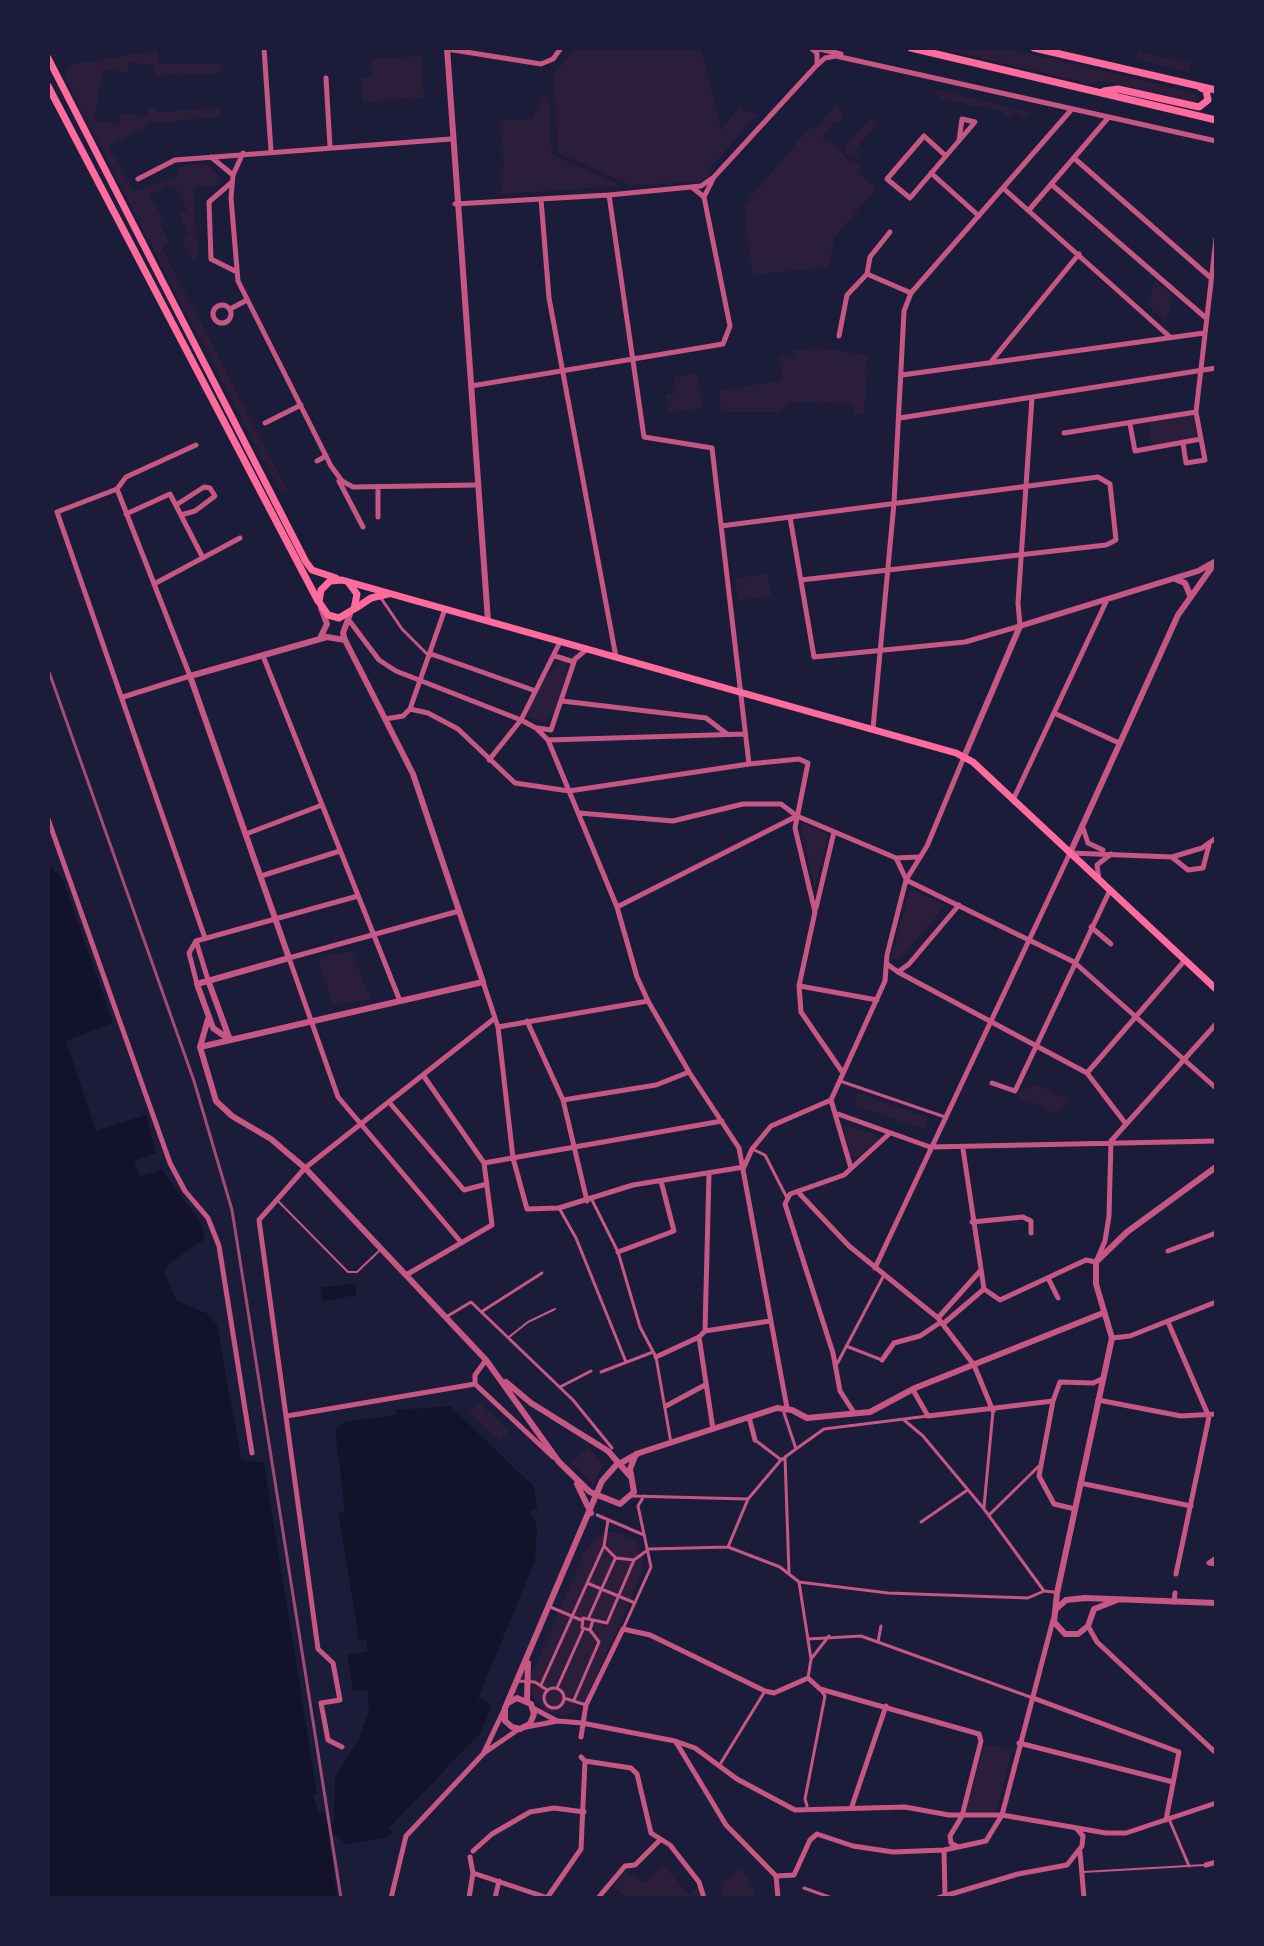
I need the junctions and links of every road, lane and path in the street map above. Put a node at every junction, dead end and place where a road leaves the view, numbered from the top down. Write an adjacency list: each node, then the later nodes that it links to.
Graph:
1 (264, 48): 22 (street)
2 (447, 48): 3 (street); 18 (street)
3 (561, 48)
4 (813, 48): 7 (street); 9 (street)
5 (911, 48): 14 (main road)
6 (1034, 48): 12 (main road)
7 (849, 56): 9 (street); 15 (street)
8 (48, 58): 94 (main road)
9 (815, 67): 28 (street)
10 (326, 78): 21 (street)
11 (48, 86): 101 (main road)
12 (1196, 86): 13 (main road); 14 (main road)
13 (1216, 90)
14 (1098, 92): 17 (main road)
15 (1072, 109): 16 (street); 33 (street)
16 (1109, 117): 20 (street); 26 (street)
17 (1216, 120)
18 (451, 139): 21 (street); 37 (street)
19 (959, 141): 24 (street)
20 (1216, 141)
21 (330, 147): 22 (street)
22 (271, 151): 23 (street)
23 (243, 153): 25 (street); 29 (street)
24 (946, 156): 27 (street); 27 (street)
25 (210, 157): 29 (street); 30 (street)
26 (1074, 158): 31 (street); 45 (street)
27 (931, 173): 39 (street)
28 (714, 177): 32 (street); 35 (street)
29 (232, 178): 43 (street); 43 (street)
30 (138, 179)
31 (1051, 184): 38 (street); 49 (street)
32 (687, 187): 34 (street); 35 (street)
33 (1003, 188): 38 (street); 39 (street)
34 (609, 195): 36 (street); 53 (street)
35 (704, 197): 53 (street)
36 (541, 199): 37 (street); 56 (street)
37 (455, 204): 59 (street)
38 (1029, 210): 42 (street)
39 (979, 216): 46 (street)
40 (890, 232): 44 (street)
41 (1216, 239): 45 (street)
42 (1079, 254): 52 (street); 54 (street)
43 (236, 271): 47 (street)
44 (867, 274): 46 (street); 51 (street)
45 (1212, 283): 49 (street)
46 (911, 293): 58 (street)
47 (247, 300): 48 (street); 61 (street)
48 (232, 308)
49 (1206, 318): 50 (street)
50 (1204, 333): 52 (street); 57 (street)
51 (839, 336)
52 (1170, 337): 54 (street)
53 (633, 360): 56 (street); 85 (street)
54 (990, 363): 58 (street)
55 (1216, 368): 57 (street)
56 (562, 370): 59 (street); 115 (street)
57 (1199, 371): 60 (street); 62 (street)
58 (902, 375): 63 (street)
59 (470, 387): 73 (street)
60 (1032, 398): 63 (street); 74 (street)
61 (301, 405): 64 (street); 70 (street)
62 (1196, 412): 65 (street); 67 (street)
63 (900, 418): 79 (street)
64 (265, 423)
65 (1130, 424): 66 (street); 68 (street)
66 (1064, 433)
67 (1201, 439): 68 (street); 68 (street)
68 (1183, 443)
69 (196, 445): 77 (street)
70 (326, 456): 71 (street); 72 (street)
71 (317, 461)
72 (331, 466): 75 (street); 78 (street)
73 (477, 485): 76 (street); 96 (street)
74 (1027, 485): 79 (street); 88 (street); 88 (street)
75 (362, 488): 76 (street); 78 (street)
76 (378, 488): 83 (street)
77 (117, 489): 81 (street); 121 (street)
78 (349, 501): 86 (street)
79 (894, 503): 84 (street); 91 (street)
80 (176, 505): 81 (street); 82 (street); 82 (street)
81 (126, 514): 95 (street)
82 (181, 515): 89 (street)
83 (378, 517)
84 (790, 517): 85 (street); 93 (street)
85 (721, 526): 120 (street)
86 (363, 527)
87 (240, 538): 89 (street)
88 (1022, 556): 91 (street); 106 (street)
89 (203, 558): 95 (street)
90 (1216, 562): 92 (street); 99 (street)
91 (889, 570): 93 (street); 110 (street)
92 (1175, 579): 99 (street); 100 (street)
93 (801, 580): 110 (street)
94 (345, 581): 97 (main road); 101 (main road); 103 (main road)
95 (154, 584): 117 (street)
96 (485, 593): 104 (street); 105 (street)
97 (392, 594): 98 (main road); 102 (main road)
98 (379, 595): 103 (main road); 112 (street)
99 (1190, 595): 134 (street)
100 (1106, 602): 106 (street); 124 (street)
101 (319, 604): 103 (main road); 107 (street)
102 (445, 608): 104 (main road); 112 (street)
103 (351, 614): 108 (street); 118 (street)
104 (464, 615): 105 (main road)
105 (488, 621): 109 (main road)
106 (1020, 626): 110 (street); 135 (street)
107 (318, 640): 108 (street); 113 (street)
108 (345, 640): 125 (street)
109 (560, 642): 111 (main road); 114 (street)
110 (883, 649): 129 (street)
111 (586, 650): 115 (main road); 116 (street)
112 (431, 655): 118 (street); 119 (street)
113 (263, 656): 117 (street); 140 (street)
114 (555, 656): 116 (street); 119 (street)
115 (617, 658): 120 (main road)
116 (574, 662): 122 (street)
117 (190, 676): 121 (street); 146 (street)
118 (420, 682): 123 (street); 126 (street)
119 (533, 690): 126 (street)
120 (741, 692): 129 (main road); 130 (street)
121 (123, 697): 171 (street)
122 (562, 701): 127 (street); 131 (street)
123 (410, 709): 125 (street); 136 (street)
124 (1054, 713): 134 (street); 139 (street)
125 (385, 719): 166 (street)
126 (521, 720): 128 (street); 136 (street)
127 (555, 724): 128 (street); 132 (street)
128 (536, 728): 133 (street)
129 (873, 728): 135 (main road)
130 (745, 734): 131 (street); 137 (street)
131 (728, 735): 132 (street)
132 (559, 739): 133 (street)
133 (548, 740): 138 (street)
134 (1119, 743): 144 (street)
135 (964, 757): 139 (main road); 154 (street)
136 (489, 760): 138 (street)
137 (749, 764): 138 (street); 142 (street)
138 (569, 791): 141 (street)
139 (1013, 800): 152 (main road)
140 (322, 805): 146 (street); 150 (street)
141 (579, 813): 142 (street); 165 (street)
142 (797, 816): 145 (street); 165 (street); 167 (street)
143 (48, 819): 298 (street)
144 (1082, 825): 152 (street); 153 (street)
145 (834, 832): 156 (street); 167 (street)
146 (246, 834): 159 (street)
147 (1216, 838): 148 (street)
148 (1210, 844): 149 (street); 157 (street)
149 (1197, 850): 151 (street); 157 (street)
150 (341, 851): 159 (street); 163 (street)
151 (1187, 852): 155 (street); 158 (street)
152 (1070, 853): 153 (street); 161 (main road); 172 (street)
153 (1112, 853): 155 (street); 161 (street)
154 (920, 856): 156 (street); 160 (street)
155 (1172, 857): 158 (street)
156 (896, 858): 160 (street)
157 (1205, 862): 158 (street)
158 (1188, 870)
159 (261, 876): 168 (street)
160 (906, 880): 164 (street); 178 (street)
161 (1099, 880): 162 (main road)
162 (1110, 890): 169 (street); 176 (main road)
163 (358, 896): 168 (street); 170 (street)
164 (959, 905): 172 (street); 179 (street)
165 (617, 907): 187 (street)
166 (459, 911): 170 (street); 181 (street)
167 (815, 912): 183 (street)
168 (276, 919): 171 (street); 175 (street)
169 (1091, 927): 174 (street); 177 (street)
170 (374, 935): 175 (street); 186 (street)
171 (205, 938): 173 (street)
172 (1030, 940): 177 (street); 193 (street)
173 (196, 941): 180 (street); 182 (street)
174 (1111, 944)
175 (289, 958): 180 (street); 191 (street)
176 (1185, 960): 184 (main road); 188 (street)
177 (1074, 962): 188 (street); 197 (street)
178 (886, 963): 179 (street); 185 (street)
179 (898, 972): 193 (street)
180 (208, 980): 182 (street); 196 (street)
181 (483, 982): 186 (street); 189 (street)
182 (197, 984): 190 (street)
183 (799, 986): 185 (street); 201 (street)
184 (1216, 989)
185 (877, 1000): 201 (street)
186 (400, 1001): 191 (street)
187 (648, 1001): 192 (street); 200 (street)
188 (1137, 1017): 199 (street); 202 (street)
189 (495, 1018): 195 (street); 203 (street)
190 (208, 1019): 196 (street); 198 (street)
191 (312, 1021): 196 (street); 214 (street)
192 (527, 1021): 195 (street); 207 (street)
193 (992, 1021): 197 (street); 211 (street)
194 (1216, 1024): 199 (street)
195 (498, 1027): 222 (street)
196 (230, 1040): 198 (street)
197 (1035, 1043): 202 (street); 205 (street)
198 (200, 1047): 226 (street)
199 (1184, 1060): 206 (street); 213 (street)
200 (689, 1072): 207 (street); 212 (street)
201 (843, 1073): 204 (street)
202 (1087, 1073): 213 (street)
203 (423, 1075): 209 (street); 223 (street)
204 (840, 1081): 208 (street); 211 (street)
205 (992, 1083)
206 (1216, 1088)
207 (563, 1100): 218 (street)
208 (831, 1100): 210 (street); 220 (street)
209 (389, 1102): 214 (street); 230 (street)
210 (838, 1114): 215 (street); 227 (street)
211 (945, 1117): 219 (street)
212 (722, 1121): 218 (street); 224 (street)
213 (1126, 1124): 216 (street)
214 (359, 1125): 226 (street); 241 (street)
215 (890, 1133): 219 (street); 227 (street)
216 (1111, 1141): 217 (street); 221 (street); 237 (street)
217 (1216, 1141)
218 (574, 1147): 222 (street); 234 (street)
219 (930, 1147): 221 (street); 246 (street)
220 (752, 1149): 224 (street); 232 (street)
221 (963, 1149): 236 (street)
222 (513, 1158): 223 (street); 235 (street)
223 (484, 1163): 230 (street)
224 (744, 1167): 228 (street); 259 (street)
225 (1216, 1167): 238 (street)
226 (305, 1168): 233 (street); 242 (street)
227 (851, 1168): 231 (street)
228 (709, 1173): 229 (street); 262 (street)
229 (661, 1181): 234 (street); 244 (street)
230 (487, 1184): 241 (street)
231 (798, 1192): 232 (street); 246 (street)
232 (787, 1198): 272 (street)
233 (277, 1200): 242 (lane); 288 (street)
234 (590, 1200): 235 (street); 244 (street)
235 (559, 1208): 270 (street)
236 (972, 1222): 239 (street); 247 (street)
237 (1108, 1228): 238 (street); 245 (street)
238 (1127, 1232): 245 (street)
239 (1031, 1233)
240 (1216, 1233): 243 (street)
241 (460, 1241): 249 (street)
242 (381, 1249): 249 (street)
243 (1168, 1251)
244 (618, 1252): 267 (street)
245 (1096, 1262): 251 (street); 257 (street)
246 (875, 1268): 250 (street)
247 (981, 1269): 252 (street); 260 (street)
248 (542, 1273): 256 (street)
249 (406, 1275): 258 (street)
250 (884, 1275): 260 (street); 266 (street)
251 (1048, 1278): 252 (street); 253 (street)
252 (984, 1289): 260 (street)
253 (1058, 1298)
254 (1216, 1302): 261 (street)
255 (555, 1309): 264 (lane)
256 (481, 1312): 258 (street); 264 (street)
257 (1103, 1313): 265 (street); 271 (street)
258 (446, 1317): 268 (street)
259 (770, 1321): 262 (street); 284 (street)
260 (941, 1321): 269 (street); 271 (street)
261 (1168, 1322): 265 (street); 291 (street)
262 (705, 1331): 263 (street)
263 (699, 1337): 267 (street); 278 (street)
264 (509, 1338): 279 (street)
265 (1112, 1338): 276 (street)
266 (846, 1346): 269 (street); 272 (street)
267 (654, 1355): 270 (street); 283 (street)
268 (486, 1360): 275 (street); 277 (street)
269 (882, 1360)
270 (626, 1362): 274 (street)
271 (974, 1365): 280 (street); 286 (street)
272 (836, 1366): 285 (street)
273 (591, 1371): 279 (street)
274 (601, 1372)
275 (497, 1374): 301 (street); 302 (street)
276 (1102, 1379): 281 (street); 282 (street)
277 (475, 1384): 288 (street); 301 (street)
278 (705, 1385): 283 (street); 293 (street)
279 (560, 1387): 296 (street)
280 (913, 1390): 285 (street); 289 (street)
281 (1098, 1400): 291 (street); 306 (street)
282 (1053, 1401): 286 (street); 303 (street)
283 (666, 1406): 295 (street)
284 (785, 1411): 285 (street); 290 (street); 297 (street)
285 (853, 1411)
286 (993, 1411): 289 (street); 314 (street)
287 (1216, 1414): 291 (street)
288 (287, 1416): 374 (street)
289 (928, 1416): 292 (street)
290 (749, 1417): 293 (street); 294 (street)
291 (1209, 1417): 313 (street)
292 (904, 1420): 297 (street); 307 (street)
293 (713, 1429): 295 (street)
294 (755, 1440): 300 (street)
295 (671, 1443): 299 (street)
296 (612, 1448)
297 (796, 1449): 300 (street)
298 (252, 1453)
299 (636, 1454): 302 (street); 305 (street)
300 (783, 1458): 311 (street); 326 (street)
301 (559, 1462): 304 (street)
302 (618, 1463): 305 (street); 308 (street)
303 (1039, 1466): 315 (street); 317 (street)
304 (574, 1477): 308 (street); 316 (street)
305 (632, 1478): 309 (street)
306 (1080, 1483): 313 (street); 315 (street)
307 (966, 1491): 314 (street); 319 (street)
308 (597, 1496): 312 (street); 316 (street)
309 (631, 1496): 310 (street); 312 (street)
310 (644, 1496): 311 (street); 320 (street)
311 (748, 1499): 322 (street)
312 (606, 1501): 316 (street)
313 (1191, 1506): 327 (street)
314 (984, 1509): 317 (street)
315 (1075, 1509): 332 (street)
316 (594, 1514): 318 (street); 338 (street)
317 (989, 1515): 331 (street)
318 (608, 1520): 320 (street); 321 (street)
319 (921, 1522)
320 (644, 1535): 323 (street)
321 (604, 1546): 324 (street); 329 (street)
322 (728, 1547): 323 (street); 326 (street)
323 (649, 1549): 325 (street); 336 (street)
324 (616, 1558): 325 (street); 330 (street)
325 (634, 1560): 333 (street)
326 (789, 1573): 328 (street)
327 (1176, 1574)
328 (799, 1582): 331 (street); 350 (street)
329 (586, 1583): 330 (street); 341 (street)
330 (602, 1590): 333 (street); 342 (street)
331 (1044, 1591): 332 (street)
332 (1055, 1594): 339 (street)
333 (619, 1597): 336 (street); 342 (street)
334 (1077, 1600): 335 (street); 339 (street); 340 (street)
335 (1117, 1600): 337 (street); 340 (street)
336 (635, 1603): 346 (street)
337 (1216, 1603)
338 (548, 1606): 341 (street); 354 (street)
339 (1054, 1615): 345 (street); 361 (street)
340 (1090, 1615): 345 (street)
341 (571, 1616): 343 (street); 355 (street)
342 (591, 1619): 343 (street); 348 (street)
343 (581, 1620): 347 (street)
344 (881, 1626): 351 (street)
345 (1088, 1626): 378 (street)
346 (623, 1629): 359 (street); 365 (street)
347 (583, 1630): 348 (street); 356 (street)
348 (590, 1630): 363 (street)
349 (829, 1636): 350 (street); 351 (street); 352 (street)
350 (808, 1639): 352 (street)
351 (878, 1642): 361 (street)
352 (811, 1659): 353 (street)
353 (808, 1678): 357 (street); 359 (street)
354 (521, 1682): 355 (street); 362 (street); 364 (street)
355 (541, 1685): 358 (street)
356 (557, 1688): 358 (street); 360 (street)
357 (820, 1689): 366 (street); 382 (street)
358 (547, 1690): 360 (street)
359 (765, 1691): 379 (street)
360 (564, 1698): 363 (street)
361 (1033, 1698): 373 (street); 380 (street)
362 (527, 1700): 364 (street); 367 (street)
363 (574, 1700): 365 (street)
364 (506, 1705): 370 (street); 377 (street)
365 (586, 1705): 369 (street)
366 (886, 1706): 383 (street); 386 (street)
367 (533, 1708): 368 (street); 370 (street)
368 (558, 1721): 369 (street); 370 (street)
369 (582, 1723): 371 (street); 372 (street)
370 (522, 1728): 377 (street)
371 (581, 1737)
372 (675, 1741): 375 (street); 376 (street)
373 (1019, 1743): 380 (street); 385 (street)
374 (342, 1747)
375 (695, 1748): 376 (street); 379 (street)
376 (682, 1752): 400 (street)
377 (484, 1753): 404 (street)
378 (1216, 1753)
379 (719, 1766): 383 (street)
380 (1173, 1782): 388 (street)
381 (1216, 1803): 388 (street)
382 (807, 1806)
383 (852, 1806): 386 (street)
384 (584, 1812): 391 (street); 399 (street); 407 (street)
385 (1002, 1815): 387 (street); 389 (street); 390 (street)
386 (962, 1816): 387 (street); 393 (street)
387 (986, 1816): 389 (street)
388 (1168, 1819): 390 (street); 397 (street)
389 (996, 1826): 393 (street)
390 (1076, 1828): 392 (street)
391 (660, 1840): 408 (street); 409 (street)
392 (1082, 1846): 398 (street); 403 (street)
393 (958, 1847): 394 (street)
394 (944, 1850): 400 (street); 403 (street)
395 (1216, 1862): 396 (street)
396 (1206, 1865): 397 (lane)
397 (1189, 1866): 398 (lane)
398 (1082, 1872): 413 (street)
399 (473, 1873): 401 (street); 405 (street)
400 (776, 1876): 410 (street)
401 (499, 1881): 406 (street); 407 (street)
402 (804, 1888): 411 (street)
403 (945, 1896): 412 (street)
404 (391, 1898)
405 (469, 1898)
406 (495, 1898)
407 (548, 1898)
408 (598, 1898)
409 (704, 1898)
410 (778, 1898)
411 (832, 1898)
412 (938, 1898)
413 (1084, 1898)

